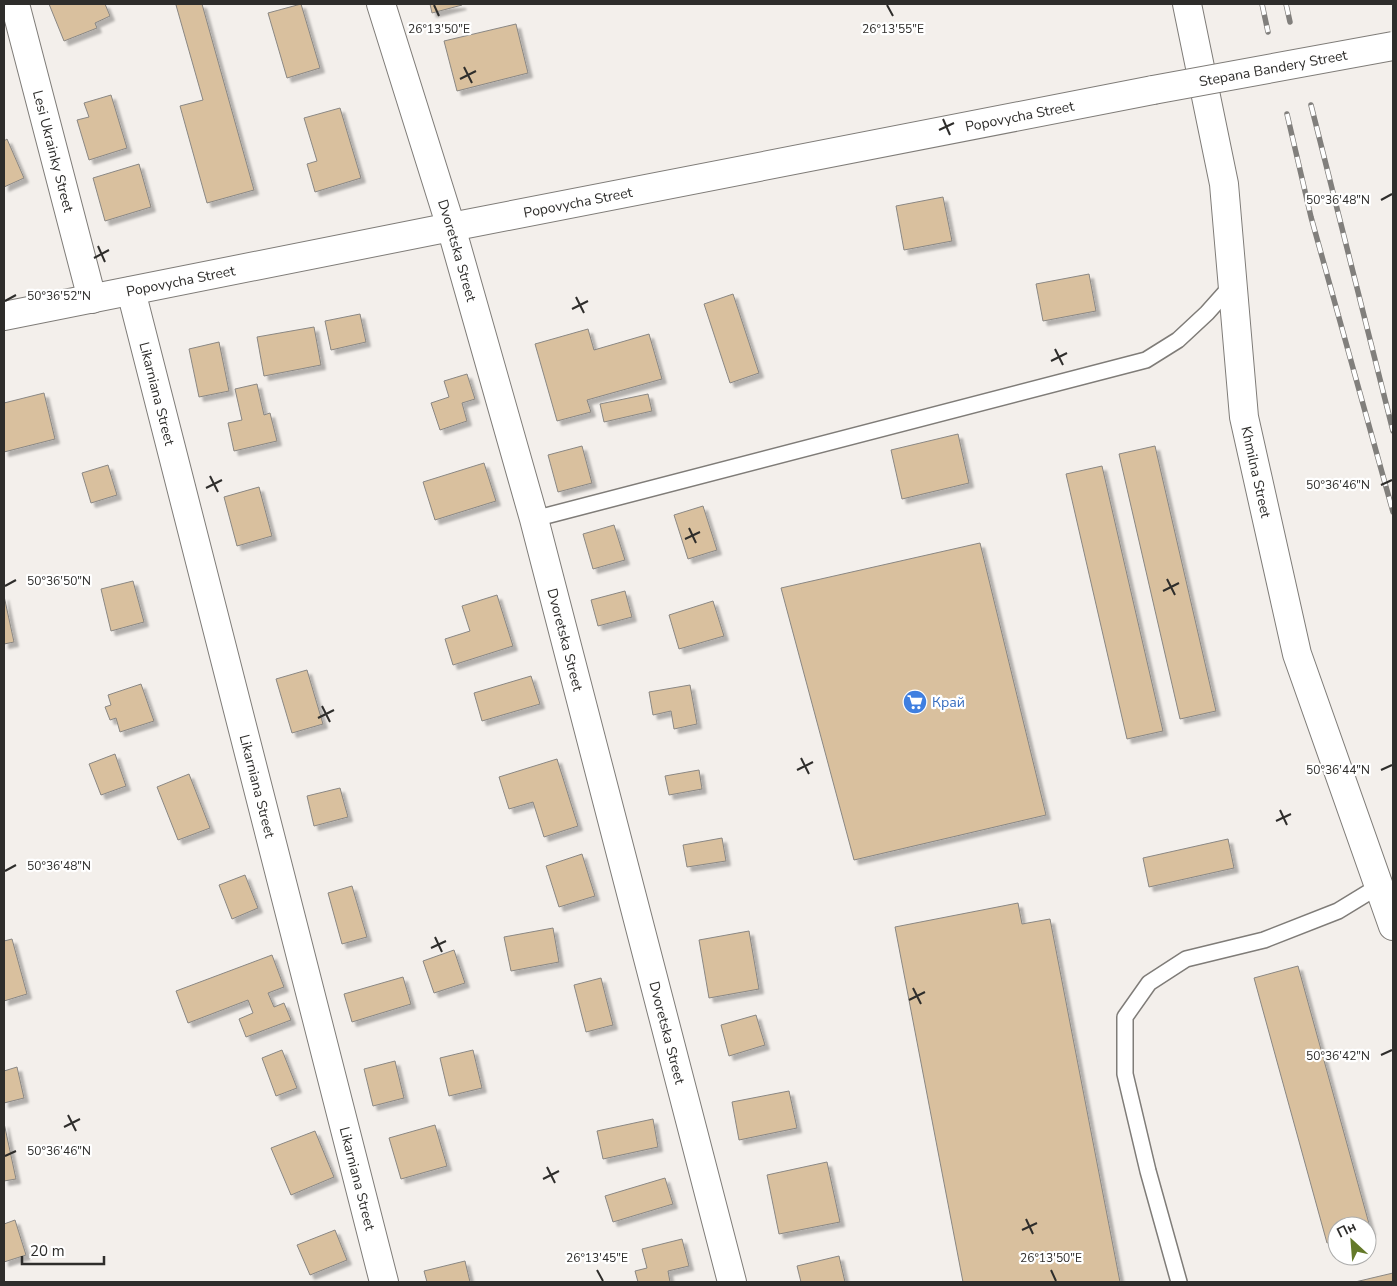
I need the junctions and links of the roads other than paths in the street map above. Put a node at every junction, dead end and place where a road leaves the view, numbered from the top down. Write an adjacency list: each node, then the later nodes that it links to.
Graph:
1 (15, 4): 9 (street, Lesi Ukrainky Street)
2 (381, 4): 6 (street, Dvoretska Street)
3 (1187, 4): 7 (street, Khmilna Street)
4 (1393, 46): 5 (street, Stepana Bandery Street, bridge)
5 (1152, 90): 6 (street, Popovycha Street)
6 (451, 227): 8 (street, Popovycha Street); 11 (street, Dvoretska Street)
7 (1232, 285): 11 (lane); 12 (street, Khmilna Street)
8 (131, 291): 9 (street, Popovycha Street); 14 (street, Likarniana Street)
9 (92, 299): 10 (street, Popovycha Street)
10 (4, 316)
11 (534, 519): 15 (street, Dvoretska Street)
12 (1379, 886): 13 (street, Khmilna Street); 16 (lane)
13 (1393, 926)
14 (384, 1282)
15 (732, 1282)
16 (1179, 1282)

